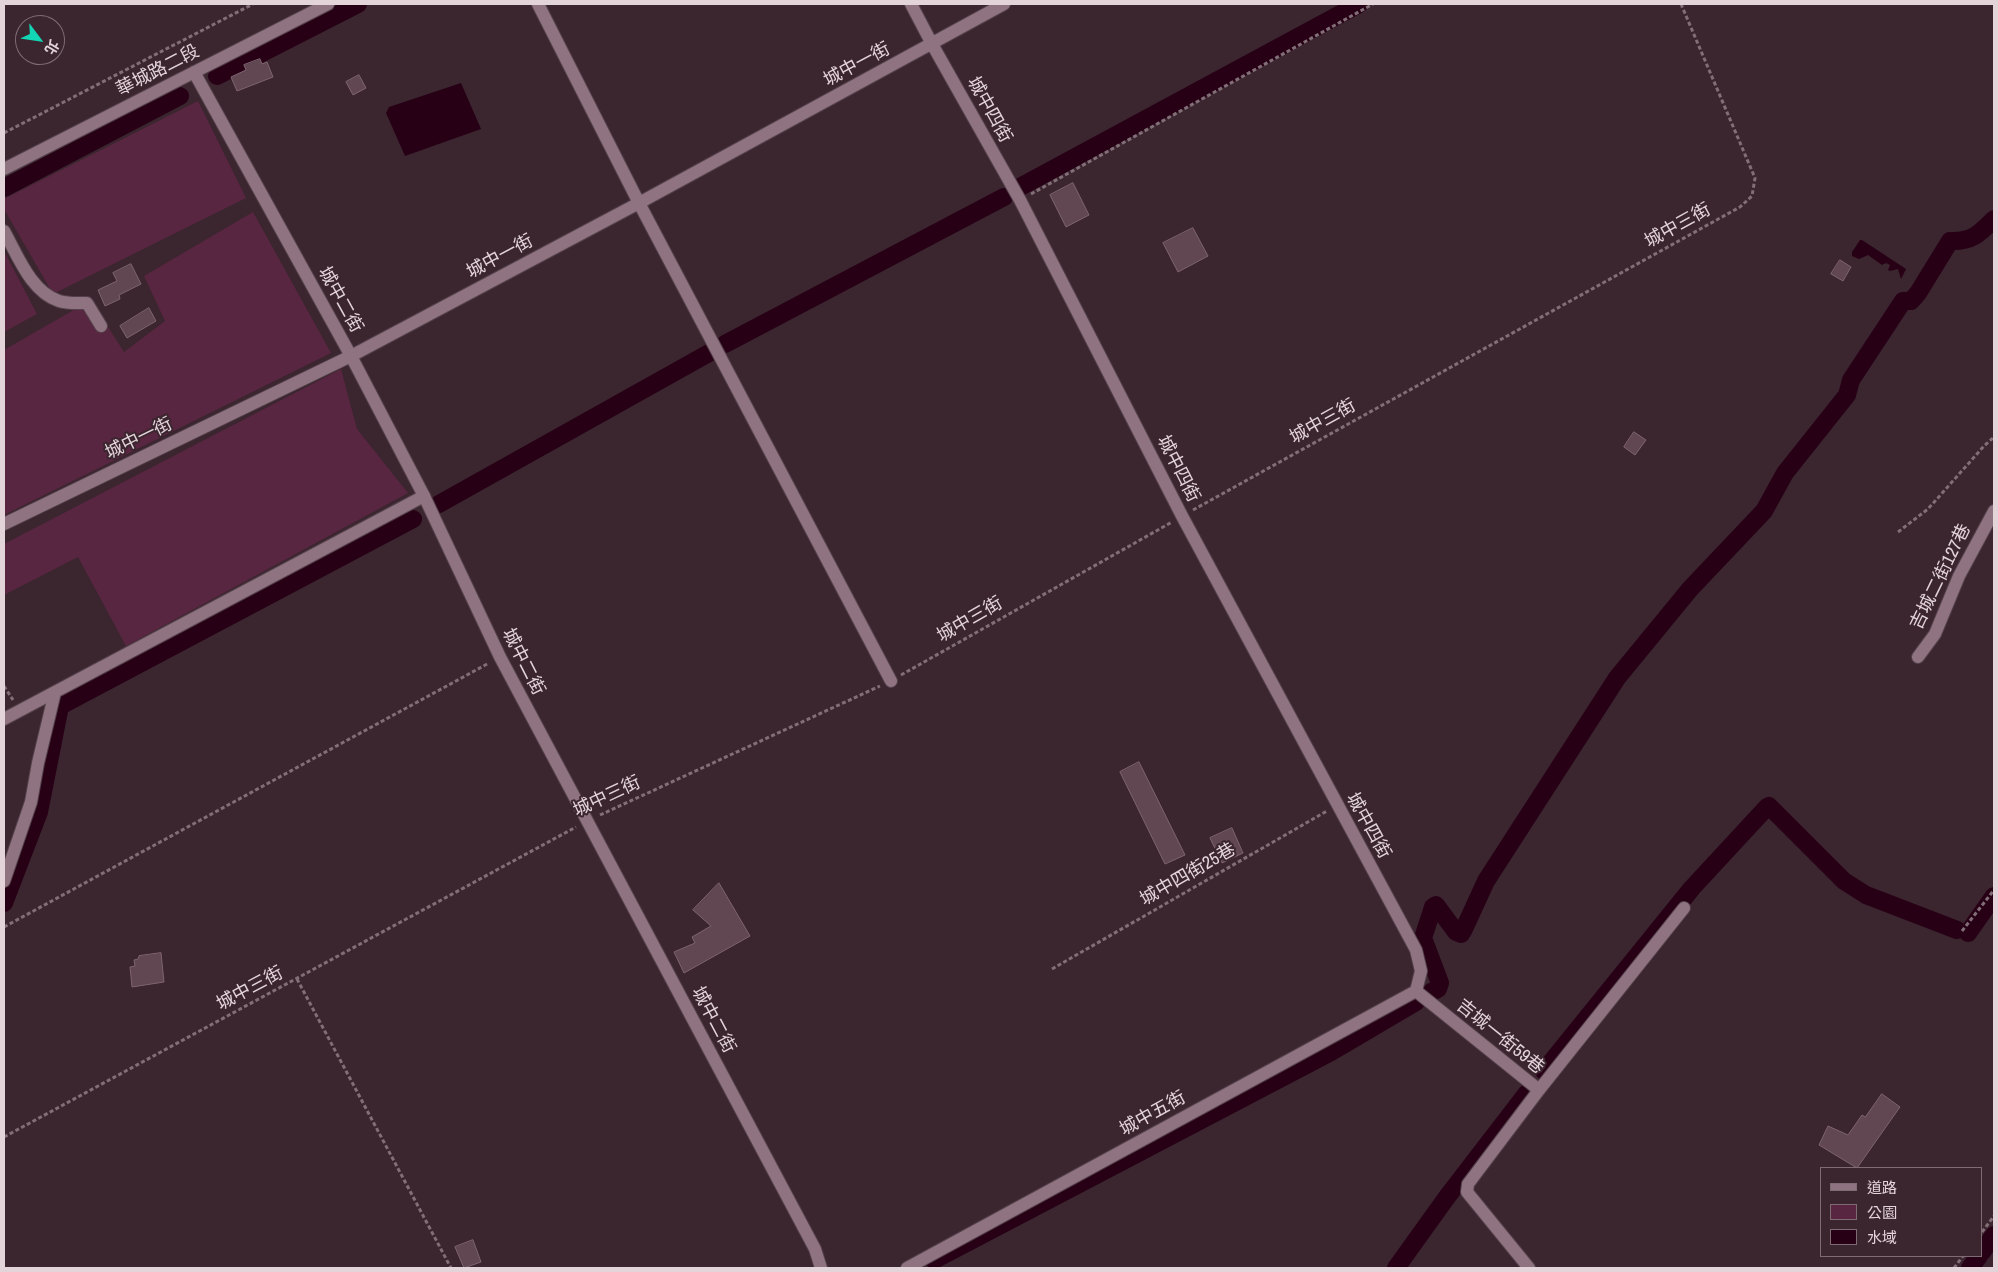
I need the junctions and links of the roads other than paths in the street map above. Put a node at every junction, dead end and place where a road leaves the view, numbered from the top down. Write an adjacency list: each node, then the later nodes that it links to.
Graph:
1 (328, 4): 6 (street, 華城路二段)
2 (538, 4): 8 (street)
3 (911, 4): 5 (street, 城中四街)
4 (1004, 4): 5 (street, 城中一街)
5 (932, 44): 8 (street, 城中一街); 21 (street, 城中四街)
6 (194, 72): 7 (street, 華城路二段); 11 (street, 城中二街)
7 (4, 169)
8 (639, 203): 11 (street, 城中一街); 16 (street)
9 (4, 231): 10 (street)
10 (101, 326)
11 (351, 356): 12 (street, 城中二街); 14 (street, 城中一街)
12 (424, 496): 17 (street); 23 (street, 城中二街)
13 (1994, 511): 15 (street, 吉城二街127巷)
14 (4, 524)
15 (1918, 657)
16 (891, 680)
17 (55, 692): 18 (street); 19 (street)
18 (4, 719)
19 (4, 881)
20 (1684, 908): 22 (street)
21 (1416, 991): 22 (street, 吉城一街59巷); 24 (street, 城中五街)
22 (1539, 1090): 25 (street, 吉城一街59巷)
23 (821, 1268)
24 (907, 1268)
25 (1529, 1268)

